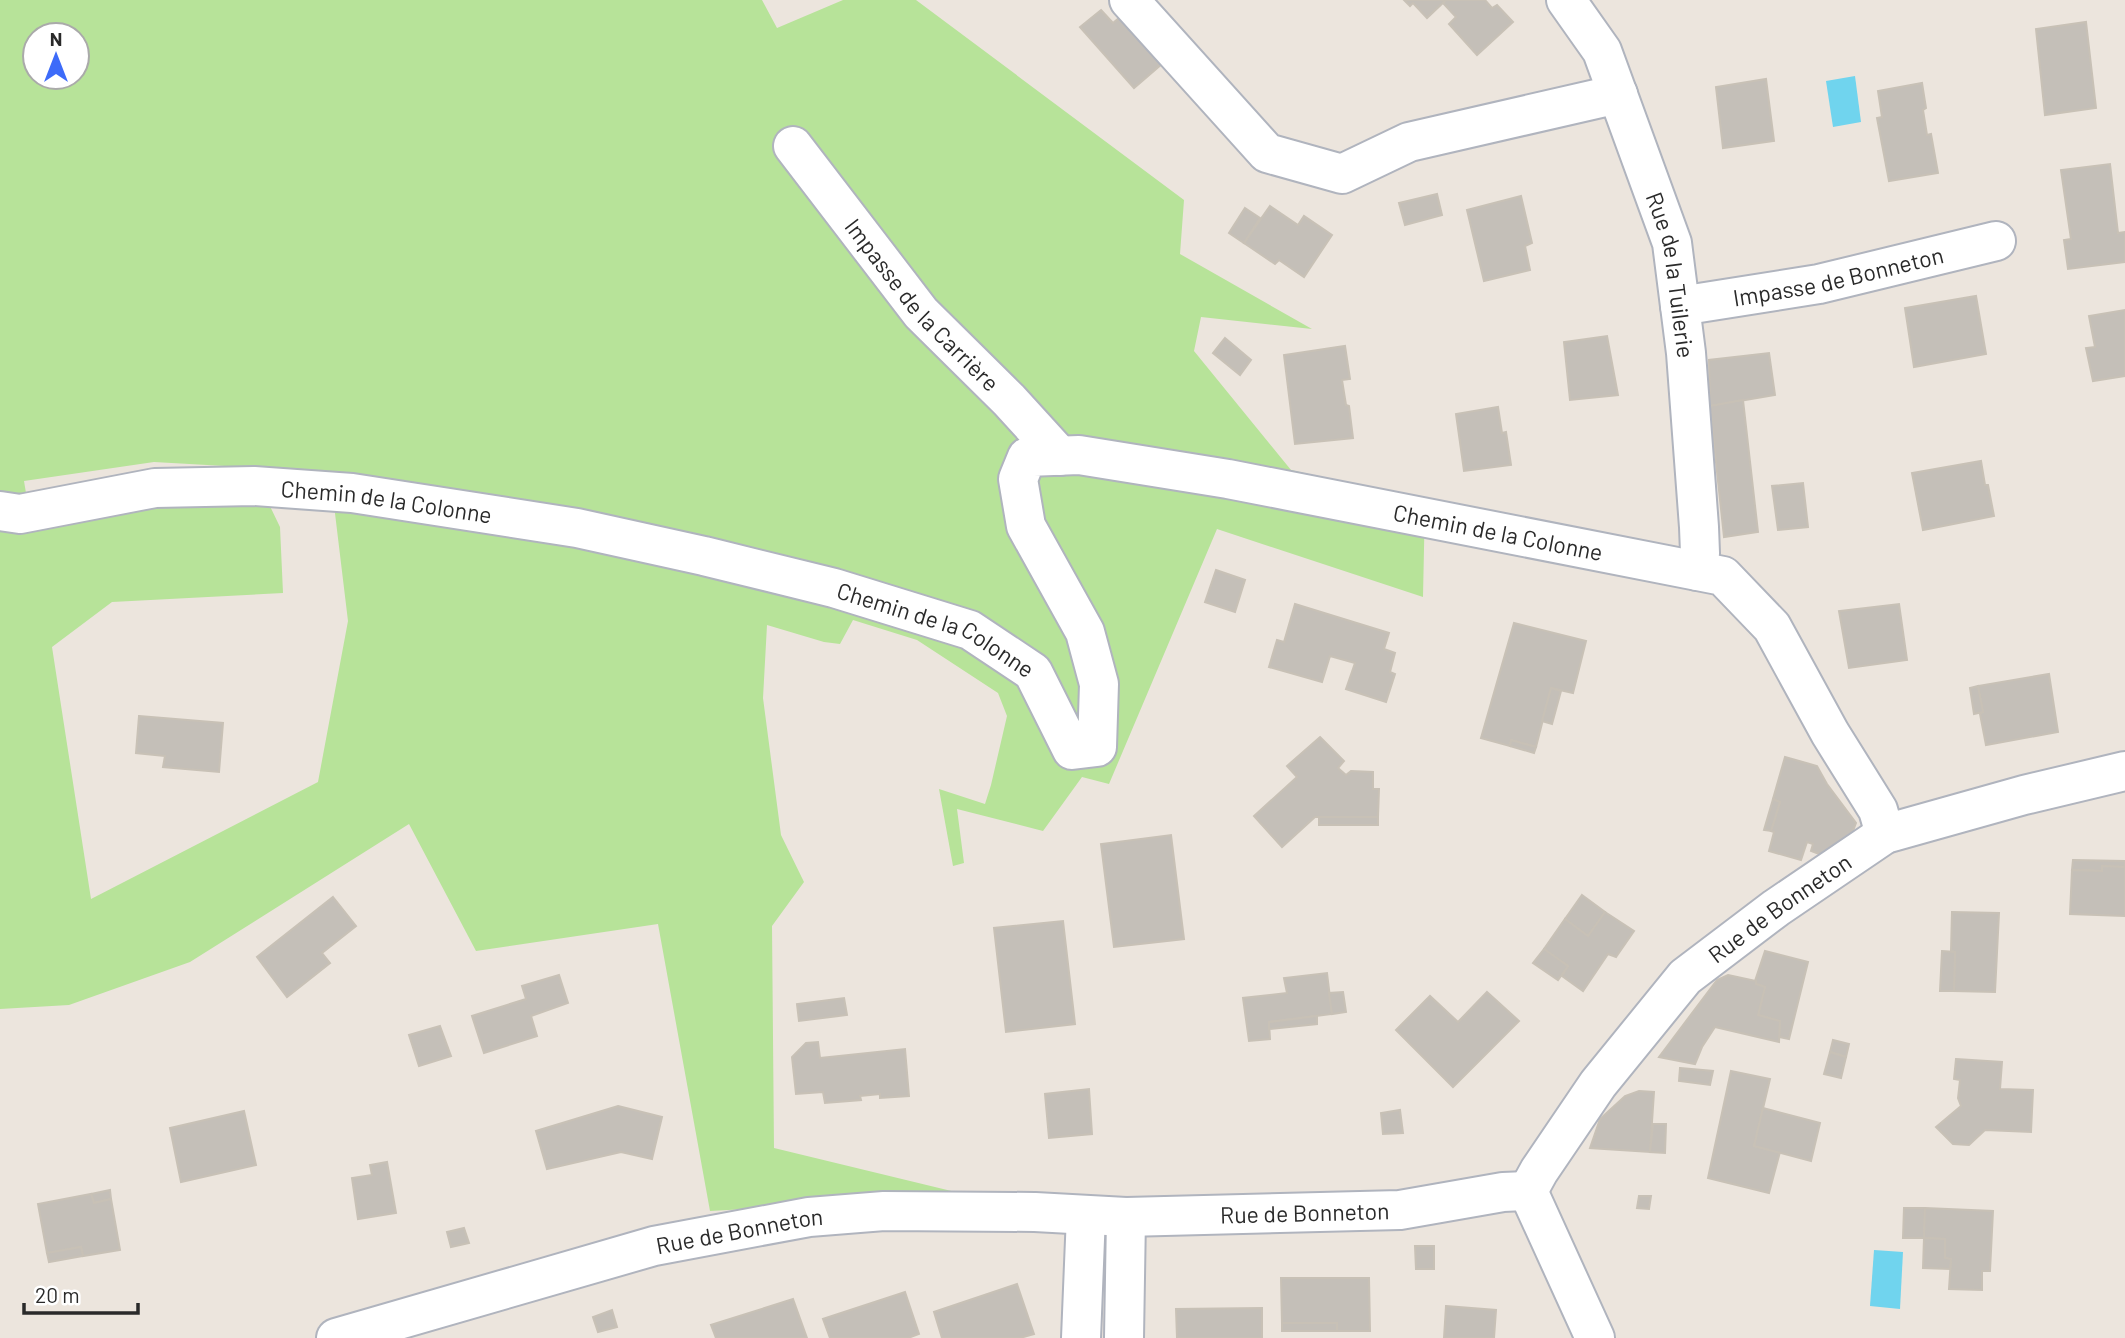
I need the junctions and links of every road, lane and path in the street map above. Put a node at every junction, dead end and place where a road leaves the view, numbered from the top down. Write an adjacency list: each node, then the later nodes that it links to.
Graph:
1 (1129, 0): 3 (street)
2 (1566, 0): 3 (street, Rue de la Tuilerie)
3 (1618, 94): 6 (street, Rue de la Tuilerie)
4 (793, 146): 7 (street, Impasse de la Carrière)
5 (1996, 241): 6 (street, Impasse de Bonneton)
6 (1680, 306): 9 (street, Rue de la Tuilerie)
7 (1060, 456): 8 (street, Chemin de la Colonne); 9 (street, Chemin de la Colonne)
8 (0, 511)
9 (1698, 571): 11 (street, Chemin de la Colonne)
10 (2125, 771): 11 (street, Rue de Bonneton)
11 (1885, 834): 12 (street, Rue de Bonneton)
12 (1528, 1191): 14 (street, Rue de Bonneton); 18 (street)
13 (1086, 1215): 14 (street, Rue de Bonneton); 15 (street, Rue de Bonneton); 16 (street)
14 (1126, 1217): 17 (street)
15 (336, 1338)
16 (1081, 1338)
17 (1124, 1338)
18 (1595, 1338)

